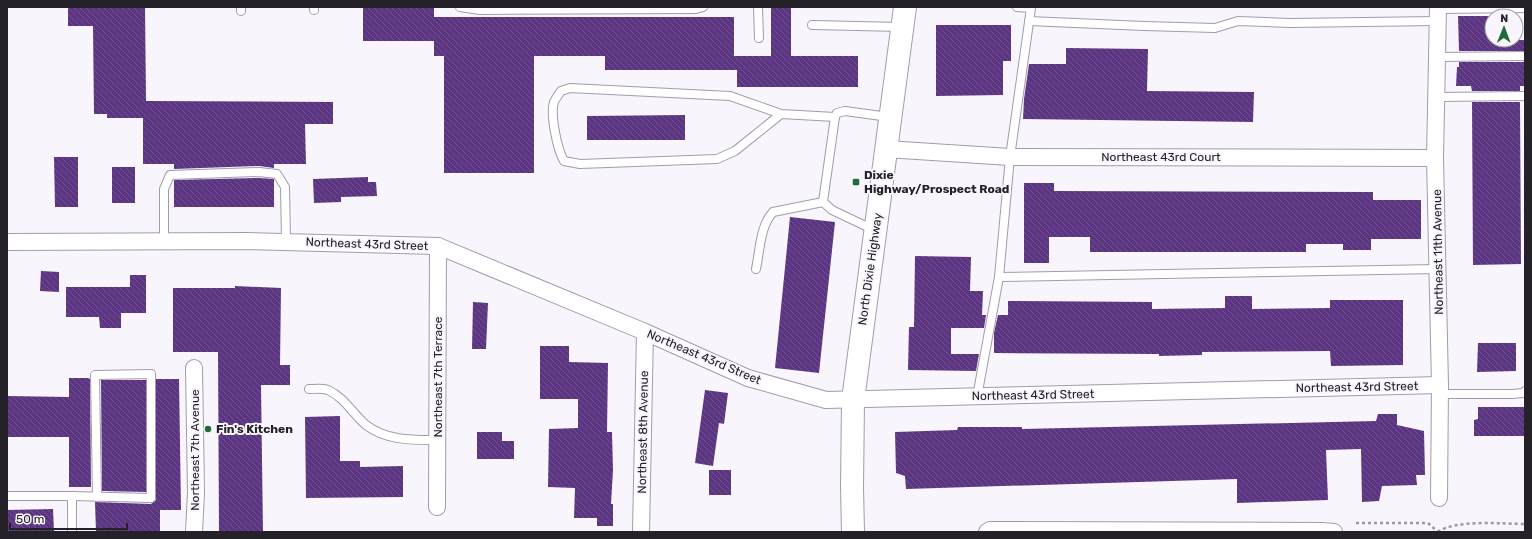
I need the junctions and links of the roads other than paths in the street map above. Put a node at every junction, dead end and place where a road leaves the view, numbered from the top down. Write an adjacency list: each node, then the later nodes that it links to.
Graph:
1 (460, 7): 2 (lane)
2 (703, 7)
3 (758, 7): 11 (lane)
4 (1017, 7): 5 (lane)
5 (1031, 8): 9 (lane)
6 (1525, 8): 7 (lane)
7 (1438, 12): 9 (lane); 13 (street, Northeast 11th Avenue)
8 (903, 17): 10 (lane); 18 (main road, North Dixie Highway)
9 (1029, 21): 20 (lane)
10 (812, 25)
11 (759, 38)
12 (1525, 56): 13 (lane)
13 (1437, 57): 15 (street, Northeast 11th Avenue)
14 (1525, 96): 15 (lane)
15 (1436, 97): 21 (street, Northeast 11th Avenue)
16 (781, 114): 16 (lane); 17 (lane)
17 (835, 117): 18 (lane); 22 (lane)
18 (891, 117): 19 (main road, North Dixie Highway)
19 (886, 149): 20 (street, Northeast 43rd Court); 23 (main road, North Dixie Highway)
20 (1010, 157): 21 (street, Northeast 43rd Court); 30 (lane)
21 (1436, 158): 29 (street, Northeast 11th Avenue)
22 (822, 202): 23 (lane); 28 (lane)
23 (876, 230): 37 (main road, North Dixie Highway)
24 (7, 242): 25 (street, Northeast 43rd Street)
25 (164, 242): 26 (street, Northeast 43rd Street); 26 (lane)
26 (286, 242): 27 (street, Northeast 43rd Street)
27 (438, 246): 31 (street, Northeast 43rd Street); 38 (street, Northeast 7th Terrace)
28 (756, 269)
29 (1438, 269): 30 (lane); 34 (street, Northeast 11th Avenue)
30 (999, 277): 36 (lane)
31 (645, 332): 37 (street, Northeast 43rd Street); 47 (street, Northeast 8th Avenue)
32 (194, 368): 46 (street, Northeast 7th Avenue)
33 (309, 389): 38 (lane)
34 (1440, 390): 35 (lane); 36 (street, Northeast 43rd Street); 42 (street, Northeast 11th Avenue)
35 (1525, 391)
36 (977, 397): 37 (street, Northeast 43rd Street)
37 (853, 400): 48 (main road, North Dixie Highway)
38 (438, 440): 43 (street, Northeast 7th Terrace)
39 (7, 496): 40 (lane)
40 (72, 496): 41 (lane); 45 (lane)
41 (97, 497): 41 (lane)
42 (1439, 498)
43 (437, 507)
44 (1192, 531): 49 (street); 50 (street)
45 (72, 532)
46 (194, 532)
47 (641, 532)
48 (853, 532)
49 (987, 532)
50 (1334, 532)

